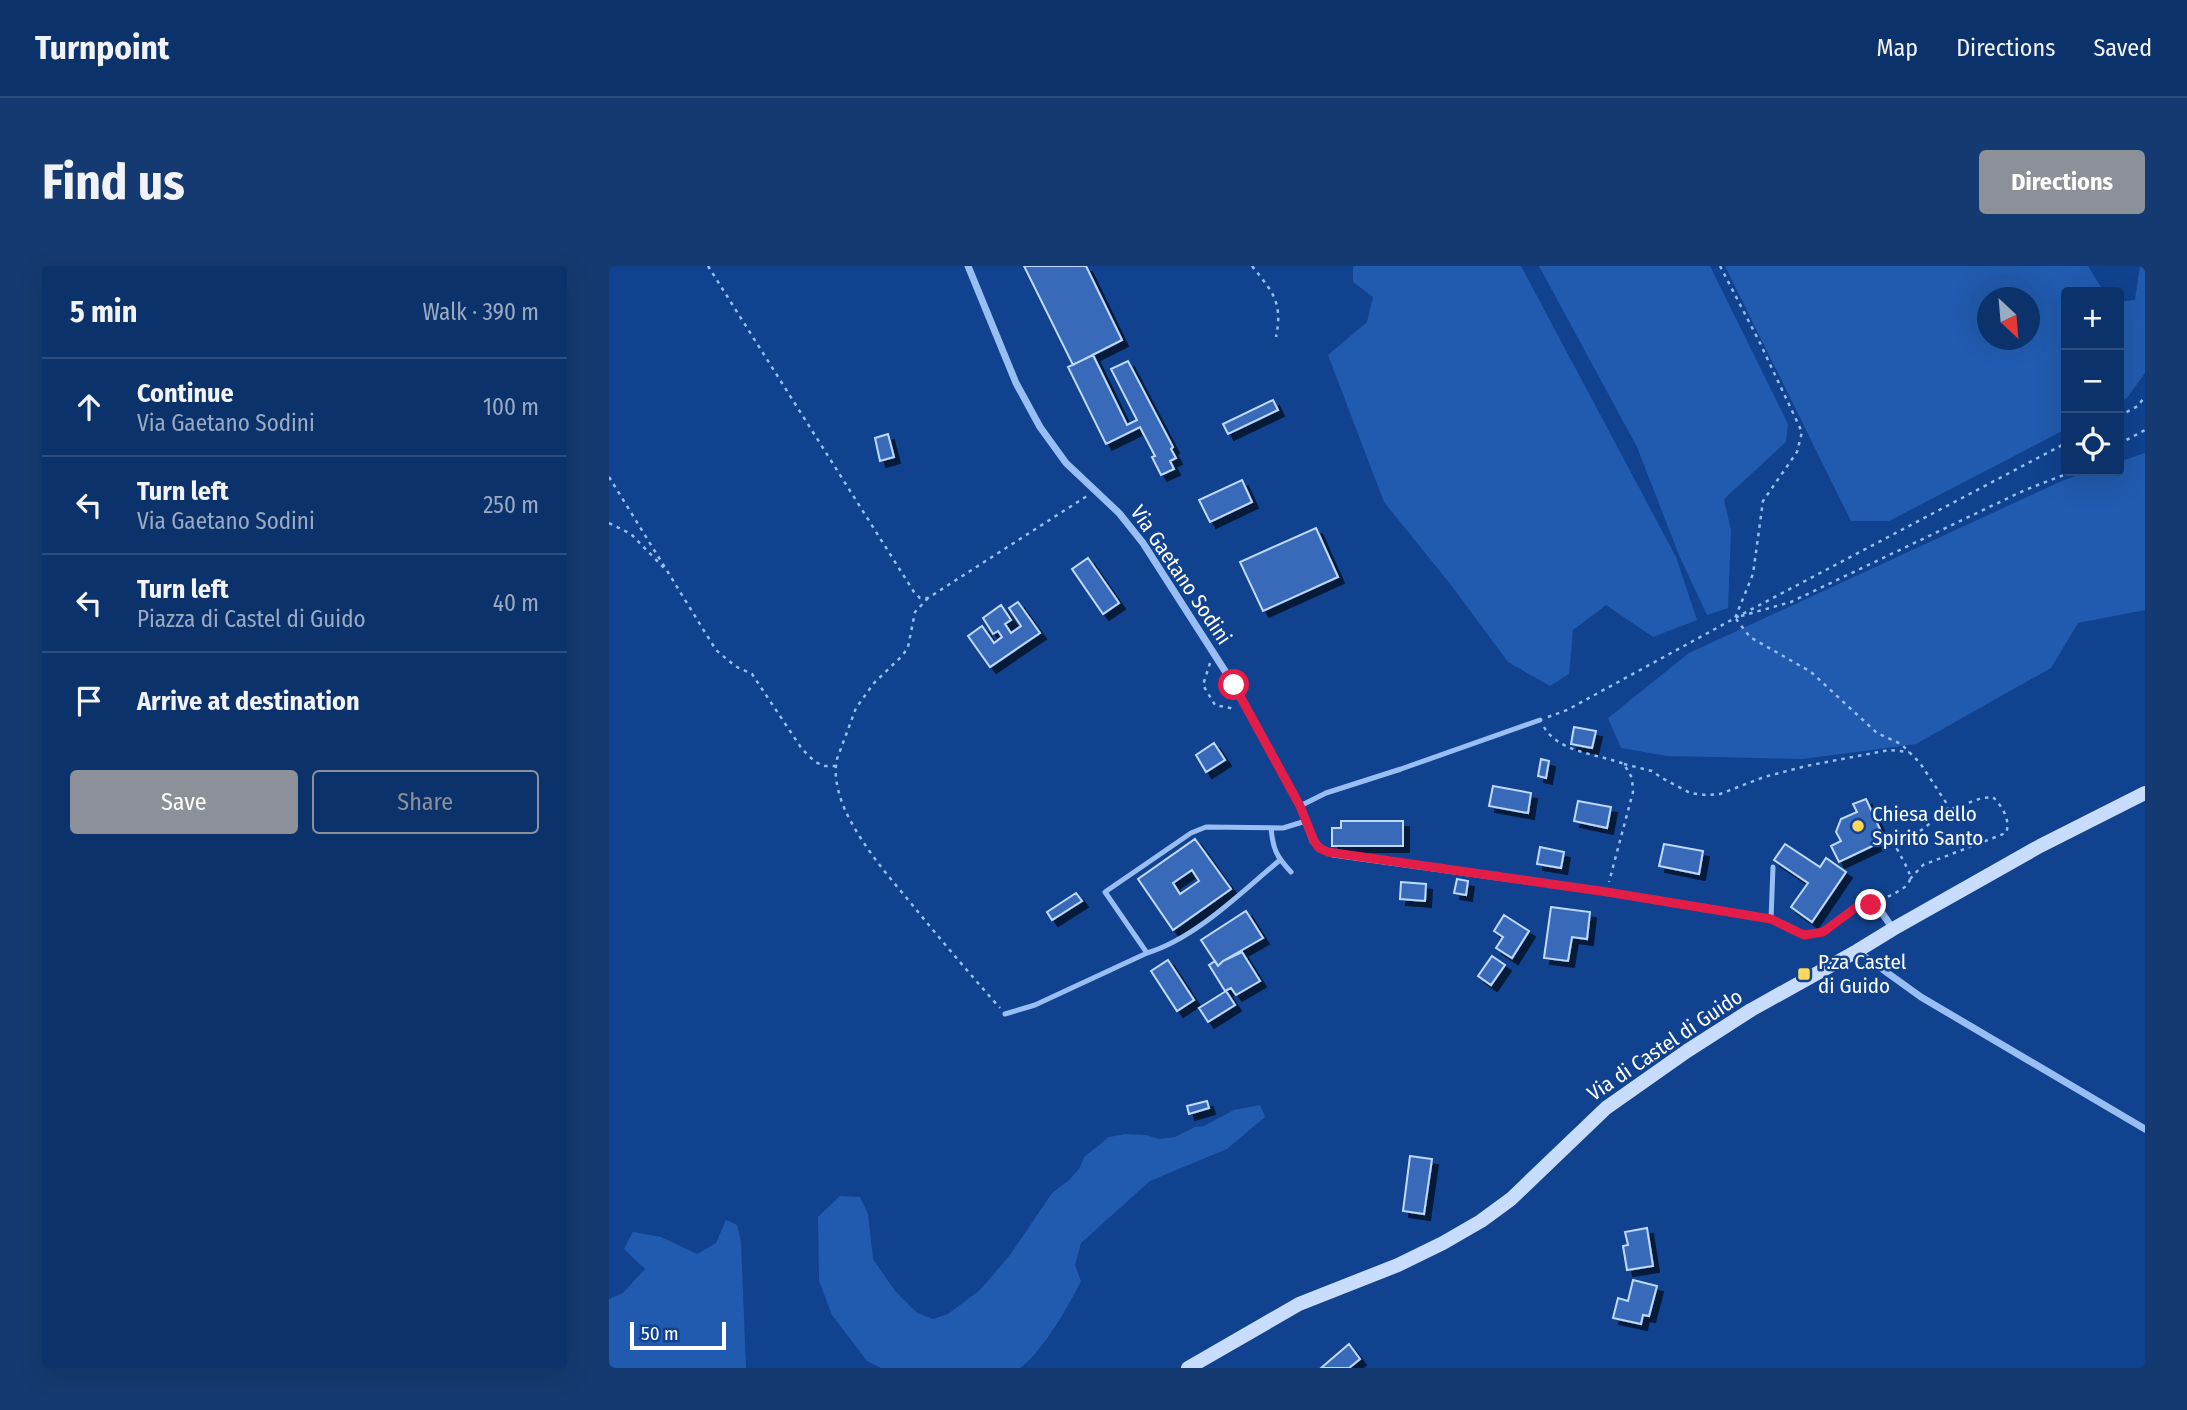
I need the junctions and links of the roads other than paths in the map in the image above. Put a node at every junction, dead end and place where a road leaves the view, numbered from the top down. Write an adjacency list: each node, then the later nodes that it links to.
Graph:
1 (968, 266): 4 (street, Via Gaetano Sodini)
2 (1540, 720): 4 (lane)
3 (2145, 793): 11 (street, Via di Castel di Guido)
4 (1300, 806): 5 (street, Via Gaetano Sodini)
5 (1306, 821): 6 (lane); 10 (street, Via Gaetano Sodini)
6 (1271, 828): 7 (lane); 13 (lane)
7 (1280, 860): 9 (lane); 13 (lane)
8 (1773, 867): 10 (lane)
9 (1291, 872)
10 (1771, 919): 11 (street, Via Gaetano Sodini)
11 (1893, 929): 12 (street, Via di Castel di Guido)
12 (1857, 951): 15 (street); 16 (street, Via di Castel di Guido)
13 (1147, 953): 14 (lane)
14 (1005, 1014)
15 (2145, 1129)
16 (1188, 1368)

